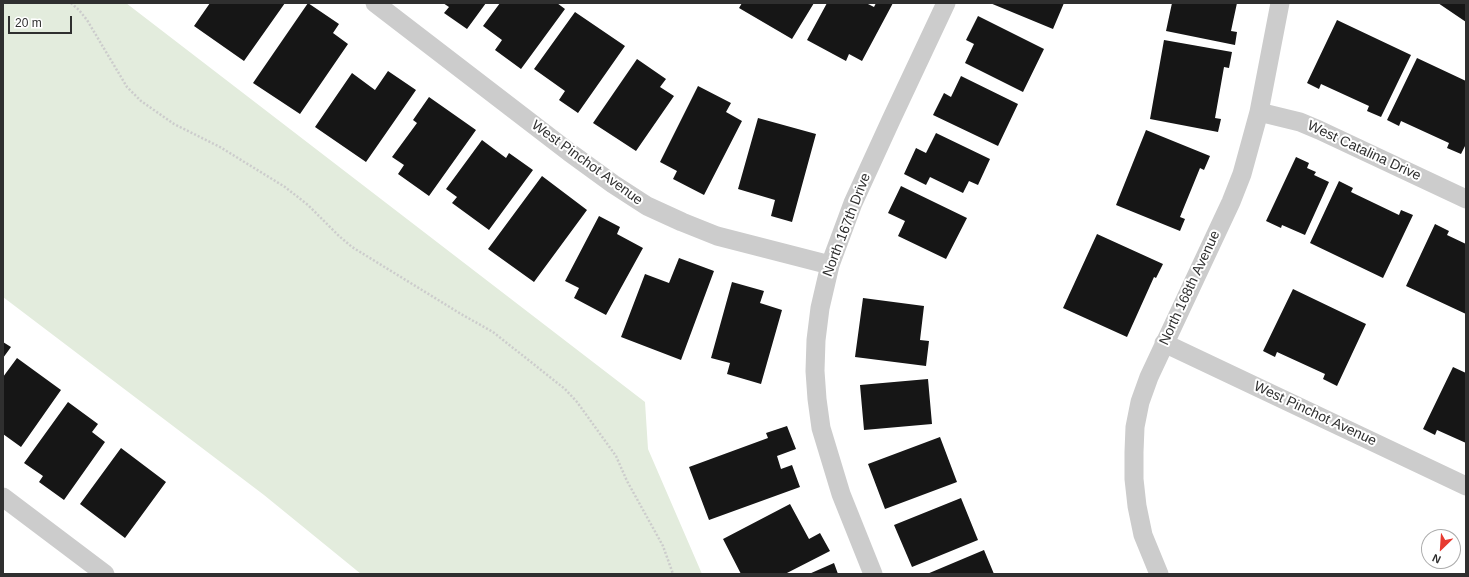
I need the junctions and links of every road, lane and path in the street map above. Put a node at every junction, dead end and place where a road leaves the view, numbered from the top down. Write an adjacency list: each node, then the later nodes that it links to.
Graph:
1 (71, 3): 12 (path)
2 (375, 3): 7 (street, West Pinchot Avenue)
3 (946, 3): 7 (street, North 167th Drive)
4 (1280, 3): 5 (street, North 168th Avenue)
5 (1259, 112): 6 (street, West Catalina Drive); 8 (street, North 168th Avenue)
6 (1466, 199)
7 (830, 264): 13 (street, North 167th Drive)
8 (1164, 343): 9 (street, West Pinchot Avenue); 14 (street, North 168th Avenue)
9 (1466, 486)
10 (3, 497): 11 (street)
11 (105, 574)
12 (673, 574)
13 (873, 574)
14 (1159, 574)

